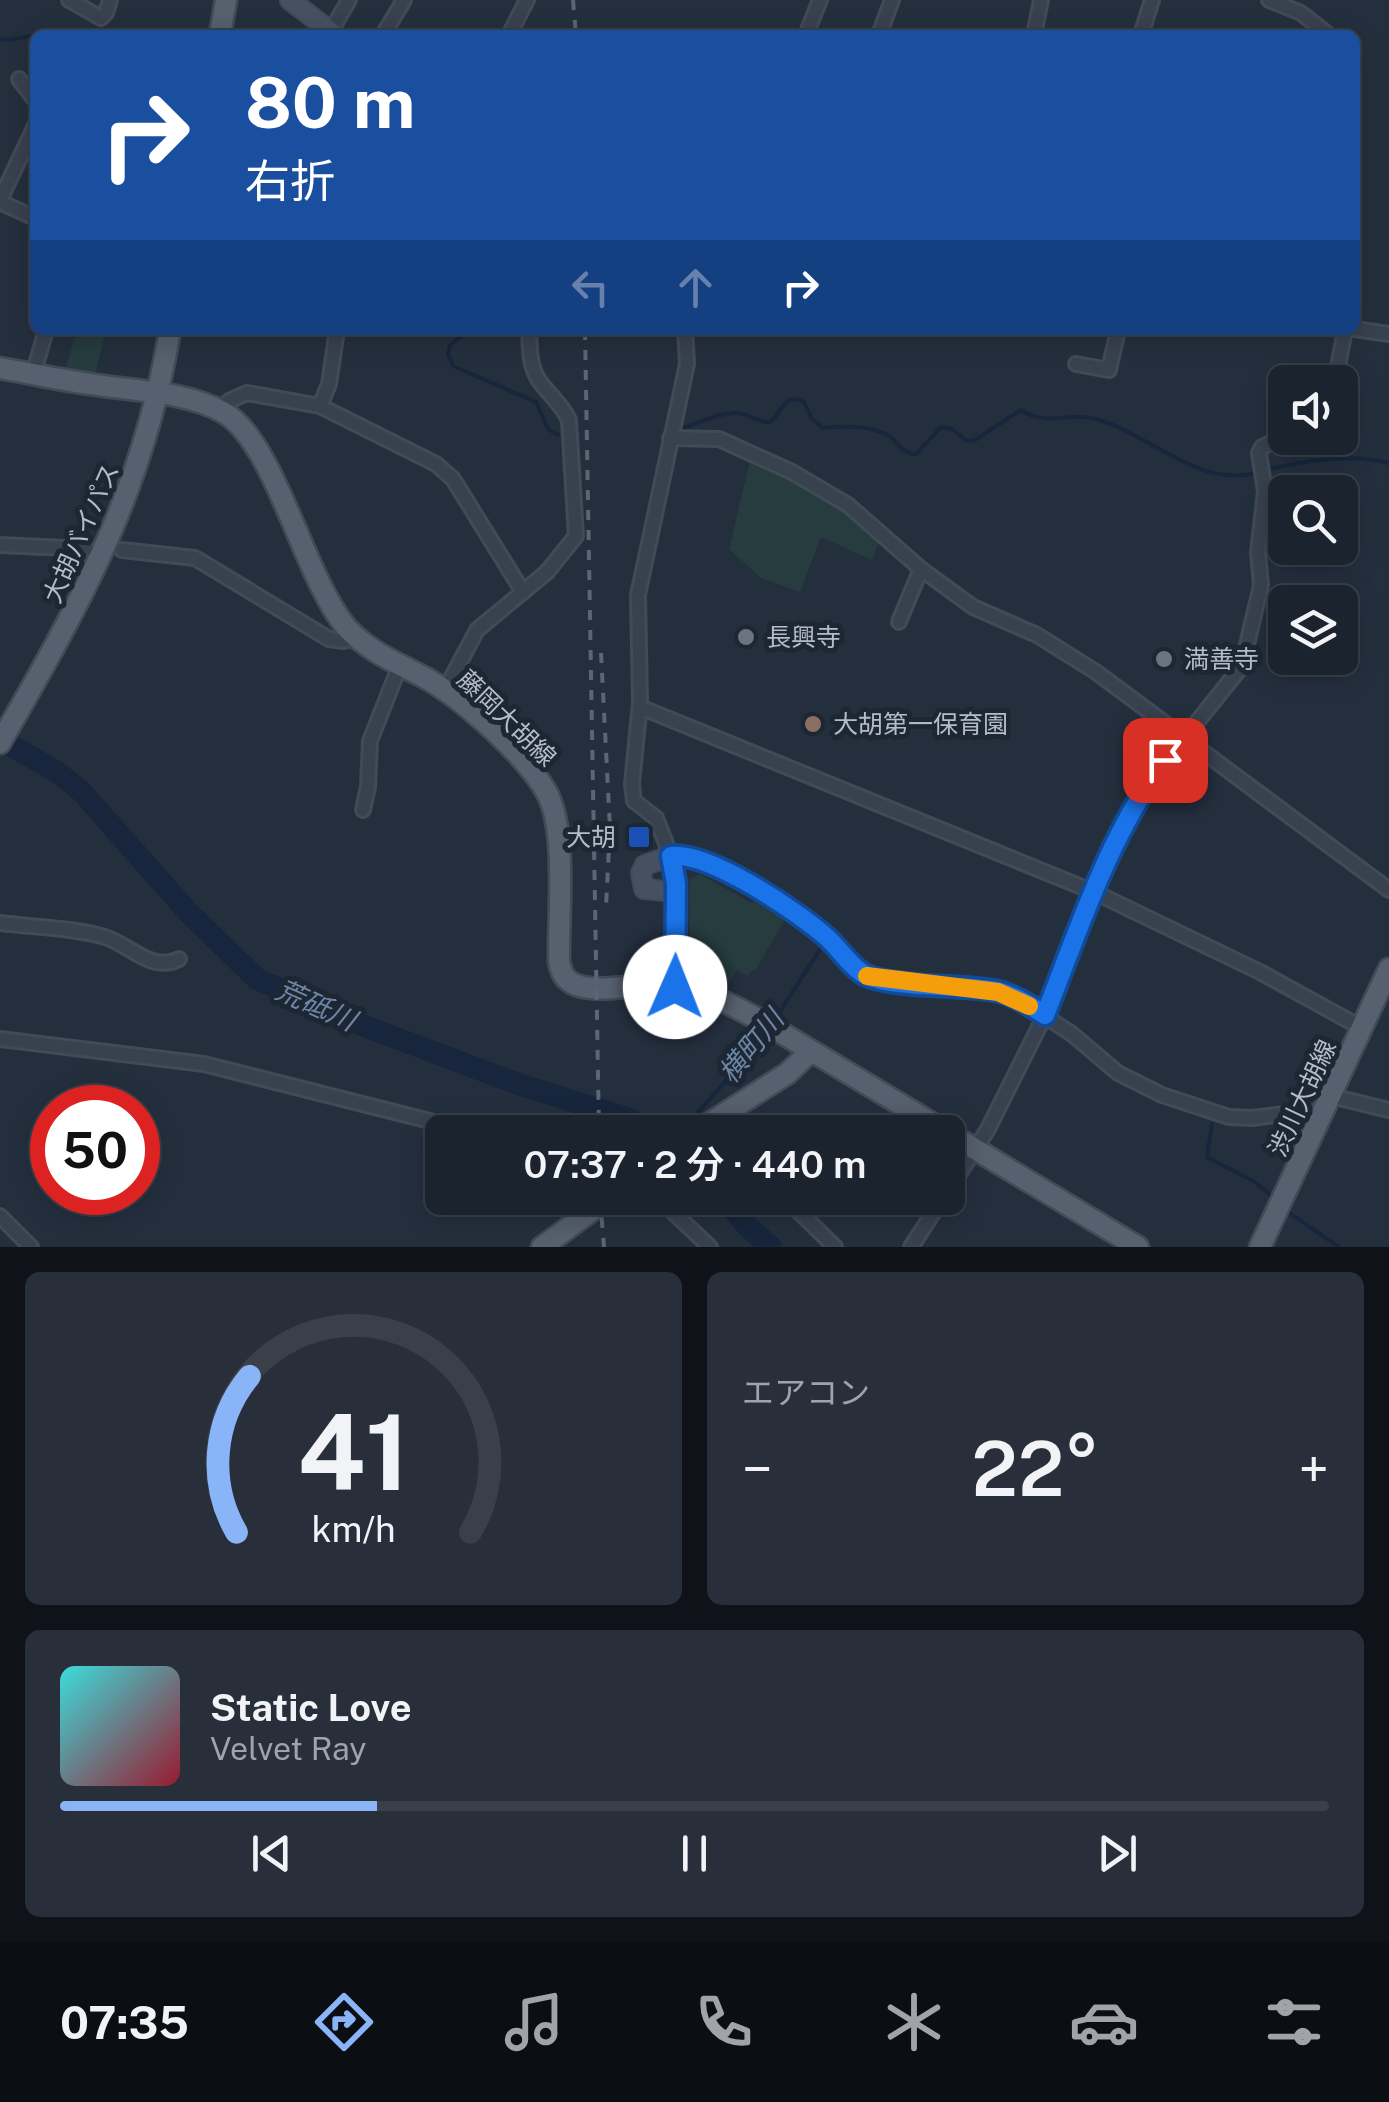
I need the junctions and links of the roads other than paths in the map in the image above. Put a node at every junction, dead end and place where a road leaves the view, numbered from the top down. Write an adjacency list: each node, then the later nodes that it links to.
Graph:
1 (68, 0): 2 (street)
2 (110, 0)
3 (226, 0): 13 (main road)
4 (292, 0): 14 (street)
5 (350, 0): 15 (street)
6 (404, 0): 16 (street)
7 (527, 0): 17 (street)
8 (820, 0): 18 (street)
9 (892, 0): 19 (street)
10 (1041, 0): 20 (street)
11 (1152, 0): 21 (street)
12 (1270, 0): 22 (street)
13 (221, 30)
14 (329, 30)
15 (335, 30)
16 (386, 30)
17 (512, 30)
18 (808, 30)
19 (881, 30)
20 (1035, 30)
21 (1143, 30)
22 (1323, 30)
23 (19, 79): 24 (street)
24 (30, 93)
25 (30, 137): 26 (street)
26 (0, 200): 27 (street)
27 (30, 215)
28 (1360, 329): 29 (street)
29 (1389, 334)
30 (45, 335): 40 (street)
31 (169, 335): 41 (main road, 大胡バイパス)
32 (335, 335): 42 (street)
33 (529, 335): 50 (street)
34 (685, 335): 44 (street)
35 (1117, 335): 38 (street)
36 (1344, 335): 39 (street)
37 (2, 364): 40 (main road)
38 (1076, 364)
39 (1338, 365)
40 (33, 375): 41 (main road)
41 (158, 394): 43 (main road); 57 (main road, 大胡バイパス)
42 (320, 406): 43 (street); 50 (street)
43 (221, 410): 52 (main road, 藤岡大胡線)
44 (670, 438): 49 (street); 55 (street)
45 (1268, 444): 56 (street)
46 (0, 544): 47 (street)
47 (88, 549)
48 (122, 550): 52 (street)
49 (921, 570): 51 (street); 56 (street)
50 (523, 592): 54 (street)
51 (899, 622)
52 (356, 637): 53 (main road, 藤岡大胡線)
53 (400, 664): 54 (main road, 藤岡大胡線); 58 (street)
54 (445, 690): 66 (main road, 藤岡大胡線)
55 (640, 706): 59 (street); 62 (street)
56 (1186, 737): 60 (street); 62 (street)
57 (0, 742)
58 (363, 810)
59 (671, 856): 61 (street); 61 (street); 67 (street)
60 (1389, 890)
61 (676, 892): 66 (street)
62 (1094, 892): 67 (street); 68 (street)
63 (0, 922): 64 (street)
64 (179, 959)
65 (1389, 969): 68 (main road, 渋川大胡線)
66 (675, 987): 70 (main road, 藤岡大胡線)
67 (1045, 1015): 71 (street); 75 (street)
68 (1362, 1028): 71 (main road, 渋川大胡線)
69 (0, 1039): 74 (street)
70 (811, 1051): 73 (main road); 75 (main road, 藤岡大胡線)
71 (1327, 1105): 72 (street); 88 (main road, 渋川大胡線)
72 (1389, 1110)
73 (727, 1115)
74 (425, 1119)
75 (976, 1149): 76 (street); 87 (main road, 藤岡大胡線)
76 (965, 1166)
77 (579, 1215): 83 (main road)
78 (676, 1215): 84 (street)
79 (802, 1215): 85 (street)
80 (932, 1215): 86 (street)
81 (0, 1216): 82 (street)
82 (31, 1247)
83 (542, 1247)
84 (710, 1247)
85 (835, 1247)
86 (912, 1247)
87 (1138, 1247)
88 (1260, 1247)

